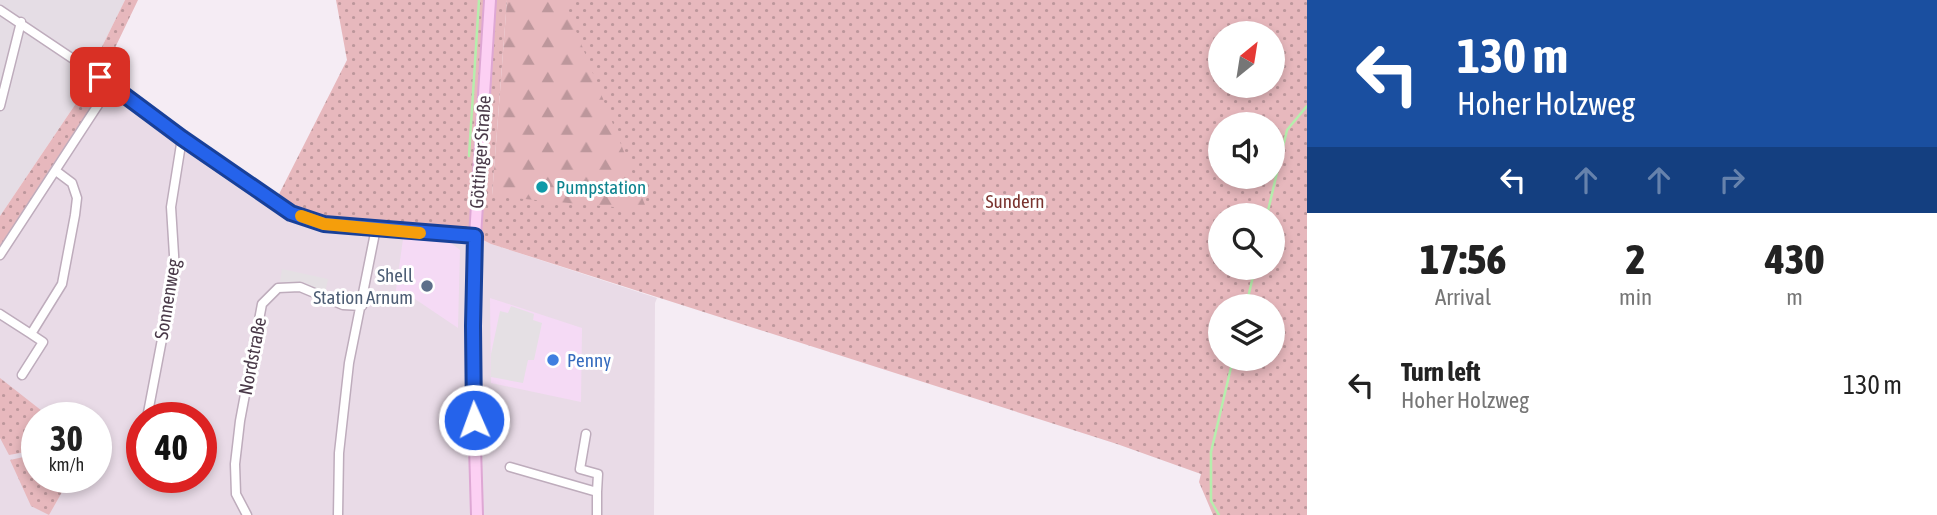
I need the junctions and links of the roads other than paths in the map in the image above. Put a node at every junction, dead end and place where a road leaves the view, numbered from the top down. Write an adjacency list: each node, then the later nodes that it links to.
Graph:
1 (490, 0): 9 (street, Göttinger Straße)
2 (0, 9): 3 (street)
3 (21, 22): 4 (street); 5 (street)
4 (111, 85): 6 (street); 7 (street)
5 (0, 106)
6 (182, 138): 8 (street); 15 (street, Sonnenweg)
7 (56, 170): 10 (street); 13 (street)
8 (376, 228): 9 (street); 11 (street)
9 (475, 236): 23 (street, Göttinger Straße)
10 (0, 255)
11 (362, 306): 21 (street, Nordstraße); 22 (street)
12 (0, 314): 13 (street)
13 (31, 334): 14 (street)
14 (22, 375)
15 (150, 402)
16 (586, 434): 18 (street)
17 (510, 467): 19 (street)
18 (580, 469): 19 (street); 20 (street)
19 (576, 486): 20 (street)
20 (597, 492): 24 (street)
21 (247, 515)
22 (338, 515)
23 (477, 515)
24 (597, 515)

